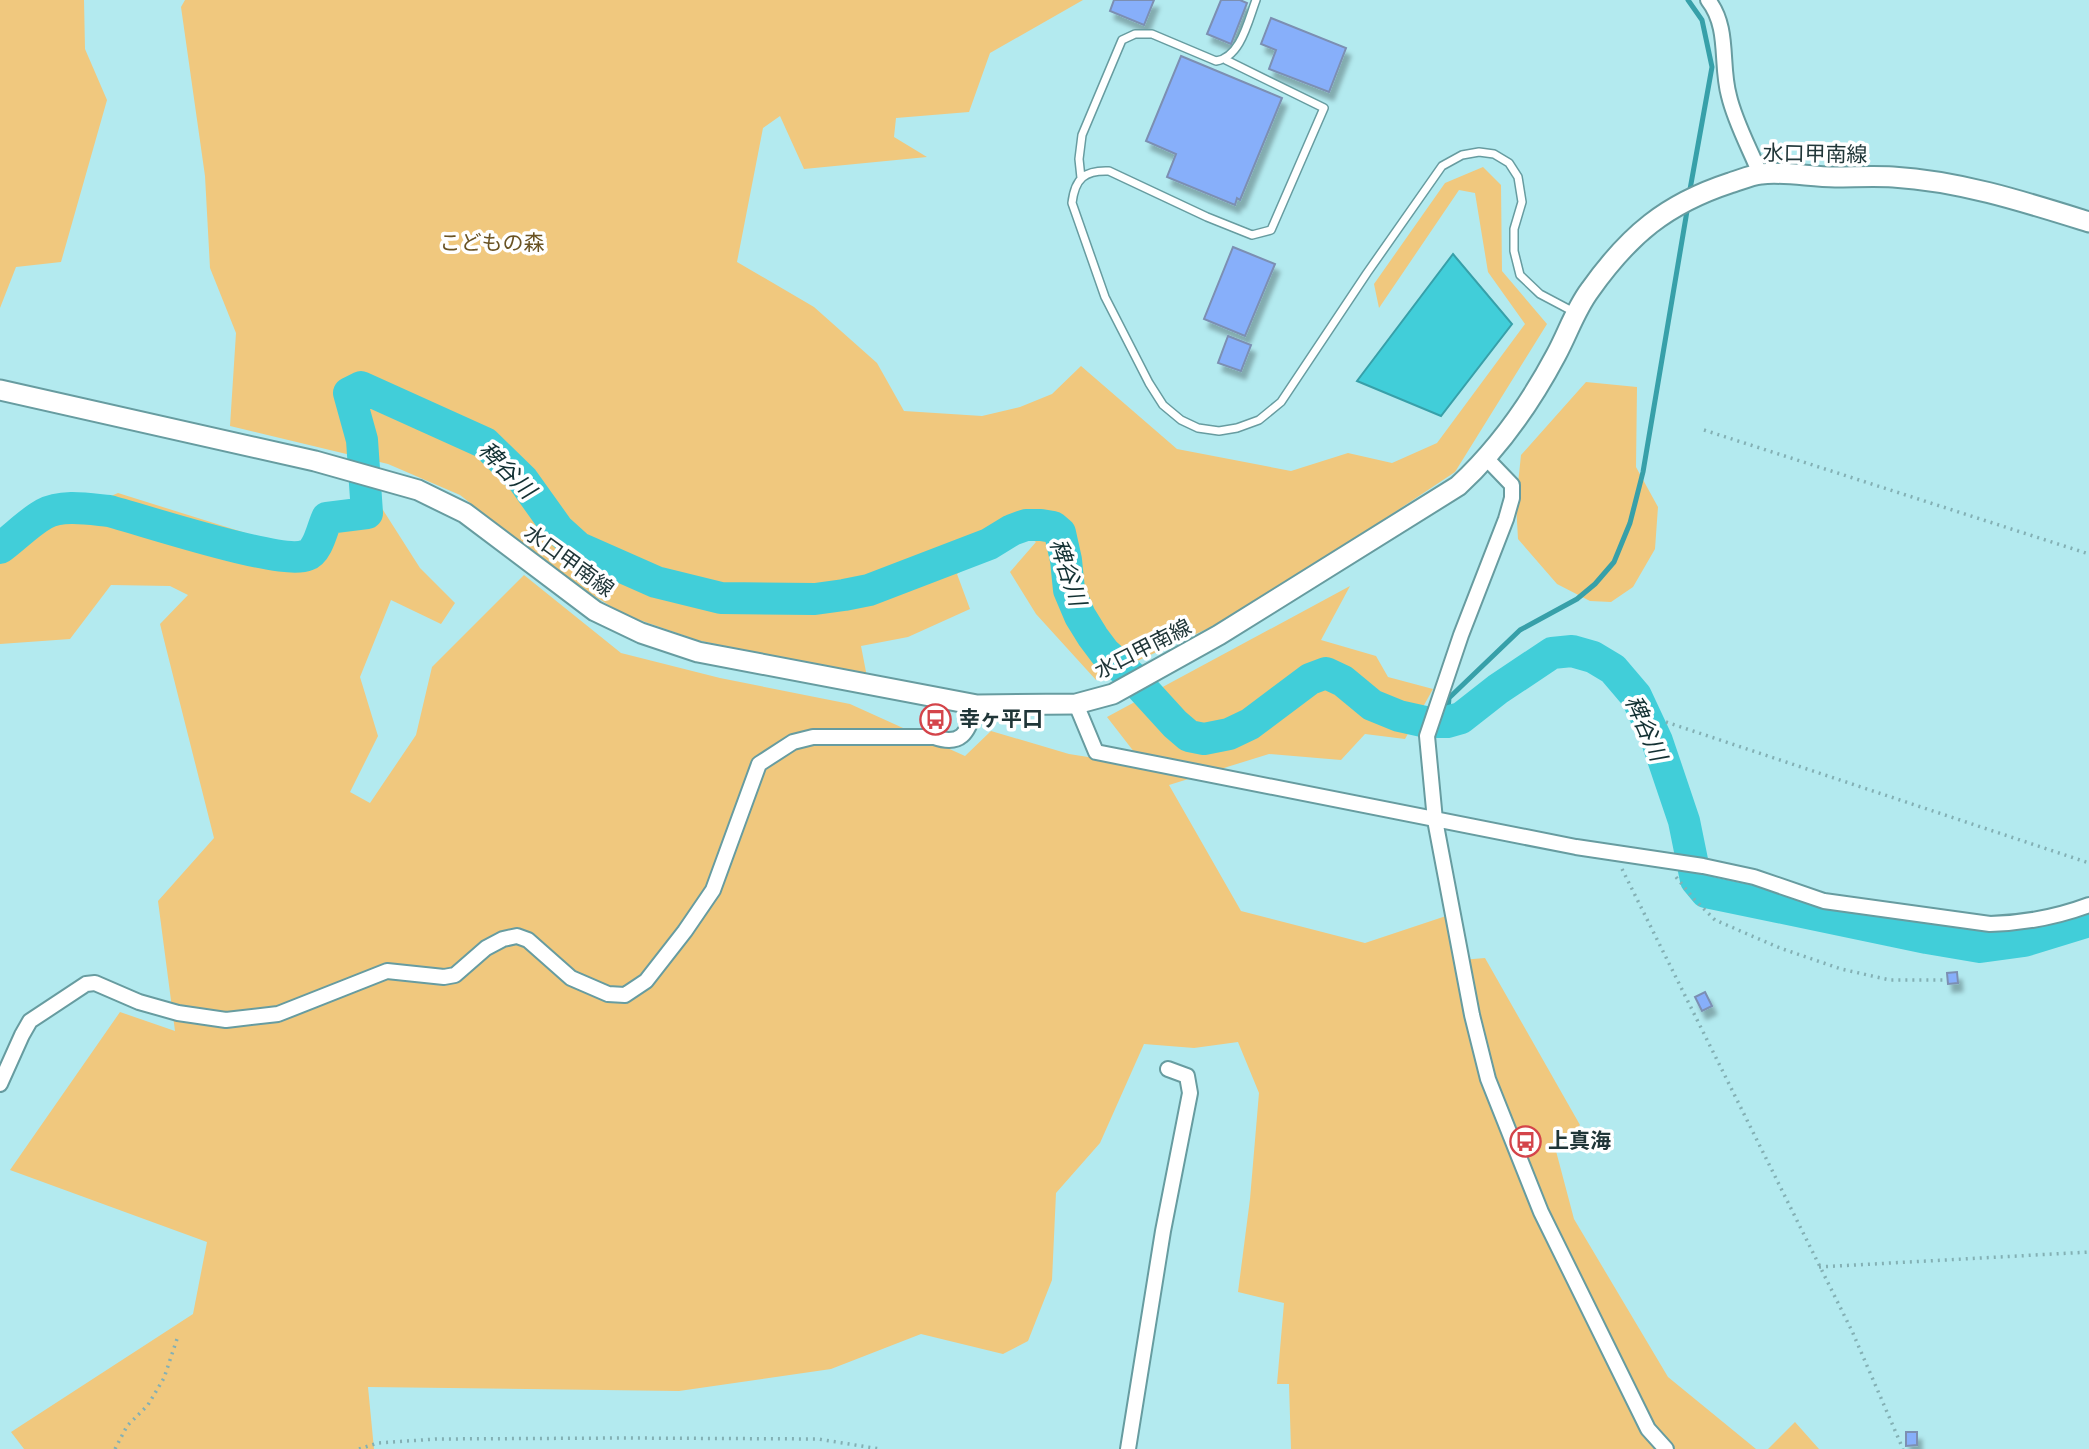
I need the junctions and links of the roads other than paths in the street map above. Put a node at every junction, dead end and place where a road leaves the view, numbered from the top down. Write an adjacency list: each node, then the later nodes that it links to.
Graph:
1 (1256, 0): 3 (lane)
2 (1708, 0): 4 (street)
3 (1226, 60): 5 (lane); 5 (lane)
4 (1760, 174): 6 (main road, 水口甲南線); 7 (main road, 水口甲南線)
5 (1081, 178): 7 (lane)
6 (2089, 222)
7 (1575, 312): 9 (main road, 水口甲南線)
8 (0, 390): 11 (main road, 水口甲南線)
9 (1487, 459): 10 (main road, 水口甲南線); 12 (street)
10 (1076, 704): 11 (main road, 水口甲南線); 12 (street)
11 (978, 705): 15 (street)
12 (1436, 820): 13 (street); 17 (street)
13 (2089, 905)
14 (1167, 1069): 16 (street)
15 (0, 1084)
16 (1128, 1449)
17 (1666, 1449)

